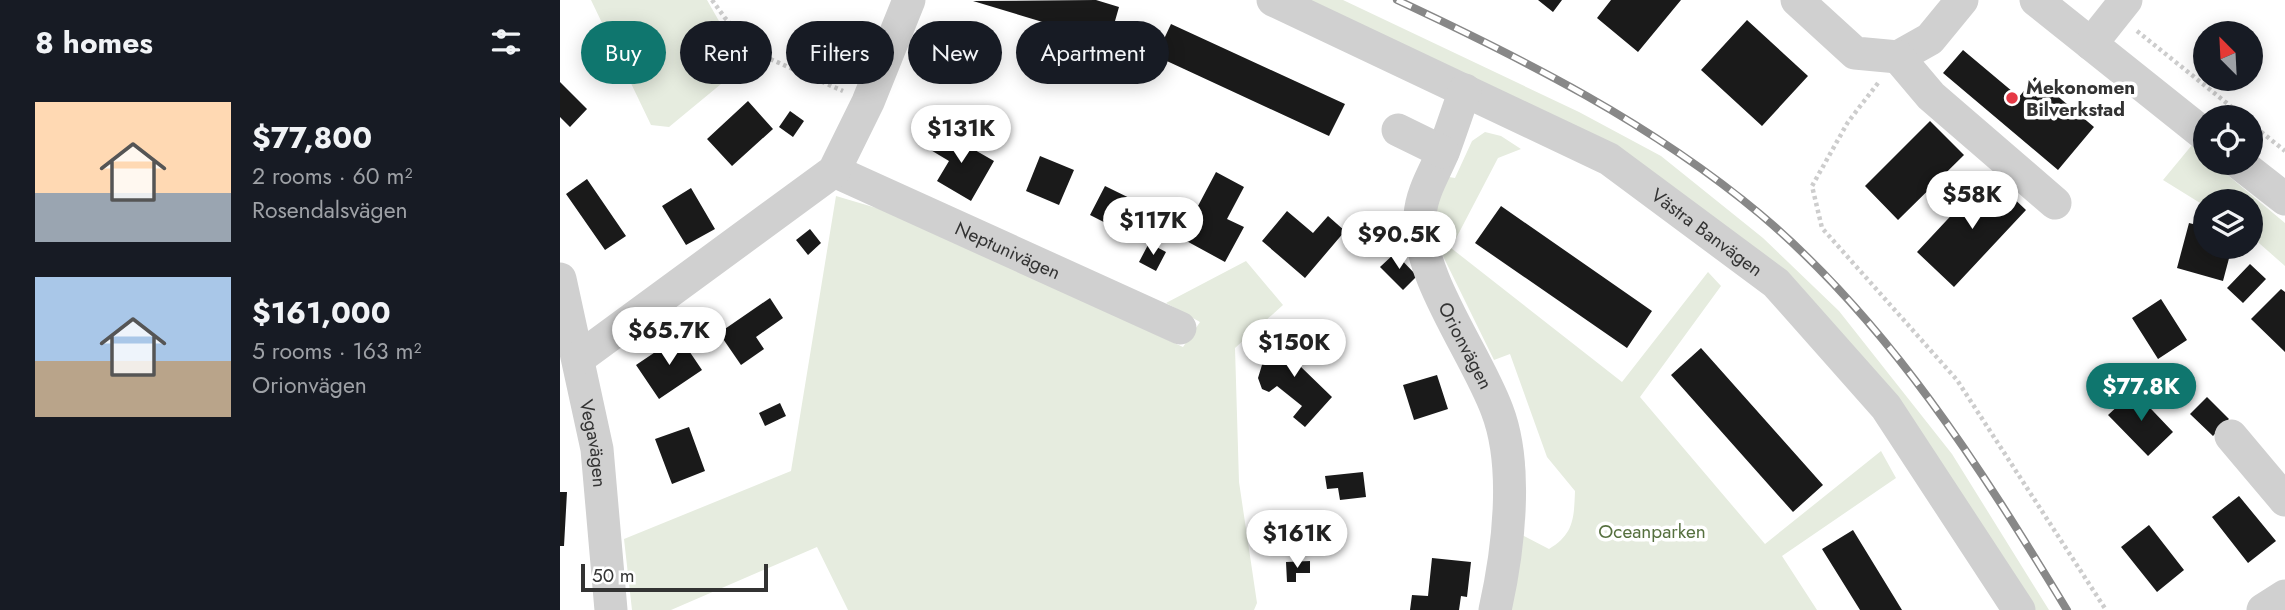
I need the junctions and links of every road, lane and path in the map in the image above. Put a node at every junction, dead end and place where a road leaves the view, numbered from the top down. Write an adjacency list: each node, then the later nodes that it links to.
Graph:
1 (712, 0): 11 (path)
2 (909, 0): 11 (street)
3 (1273, 0): 10 (street, Västra Banvägen)
4 (1797, 0): 9 (street)
5 (1962, 0): 9 (street)
6 (2036, 0): 8 (street)
7 (2120, 6): 8 (street); 12 (path)
8 (2091, 44): 13 (street)
9 (1898, 58): 21 (street); 31 (path)
10 (1465, 90): 17 (street, Orionvägen); 30 (street, Västra Banvägen)
11 (868, 102): 18 (street)
12 (2231, 105)
13 (2193, 125)
14 (1398, 130): 17 (street)
15 (2263, 133): 16 (path)
16 (2285, 150)
17 (1443, 152): 29 (street, Orionvägen)
18 (834, 171): 23 (street, Neptunivägen); 24 (street)
19 (2254, 175): 20 (street)
20 (2285, 199)
21 (2055, 202)
22 (560, 279): 24 (street, Vegavägen)
23 (1180, 328)
24 (579, 358): 28 (street, Vegavägen)
25 (2231, 436): 26 (street)
26 (2285, 500)
27 (2285, 596): 32 (street)
28 (611, 610)
29 (1495, 610)
30 (2019, 610)
31 (2106, 610)
32 (2263, 610)

